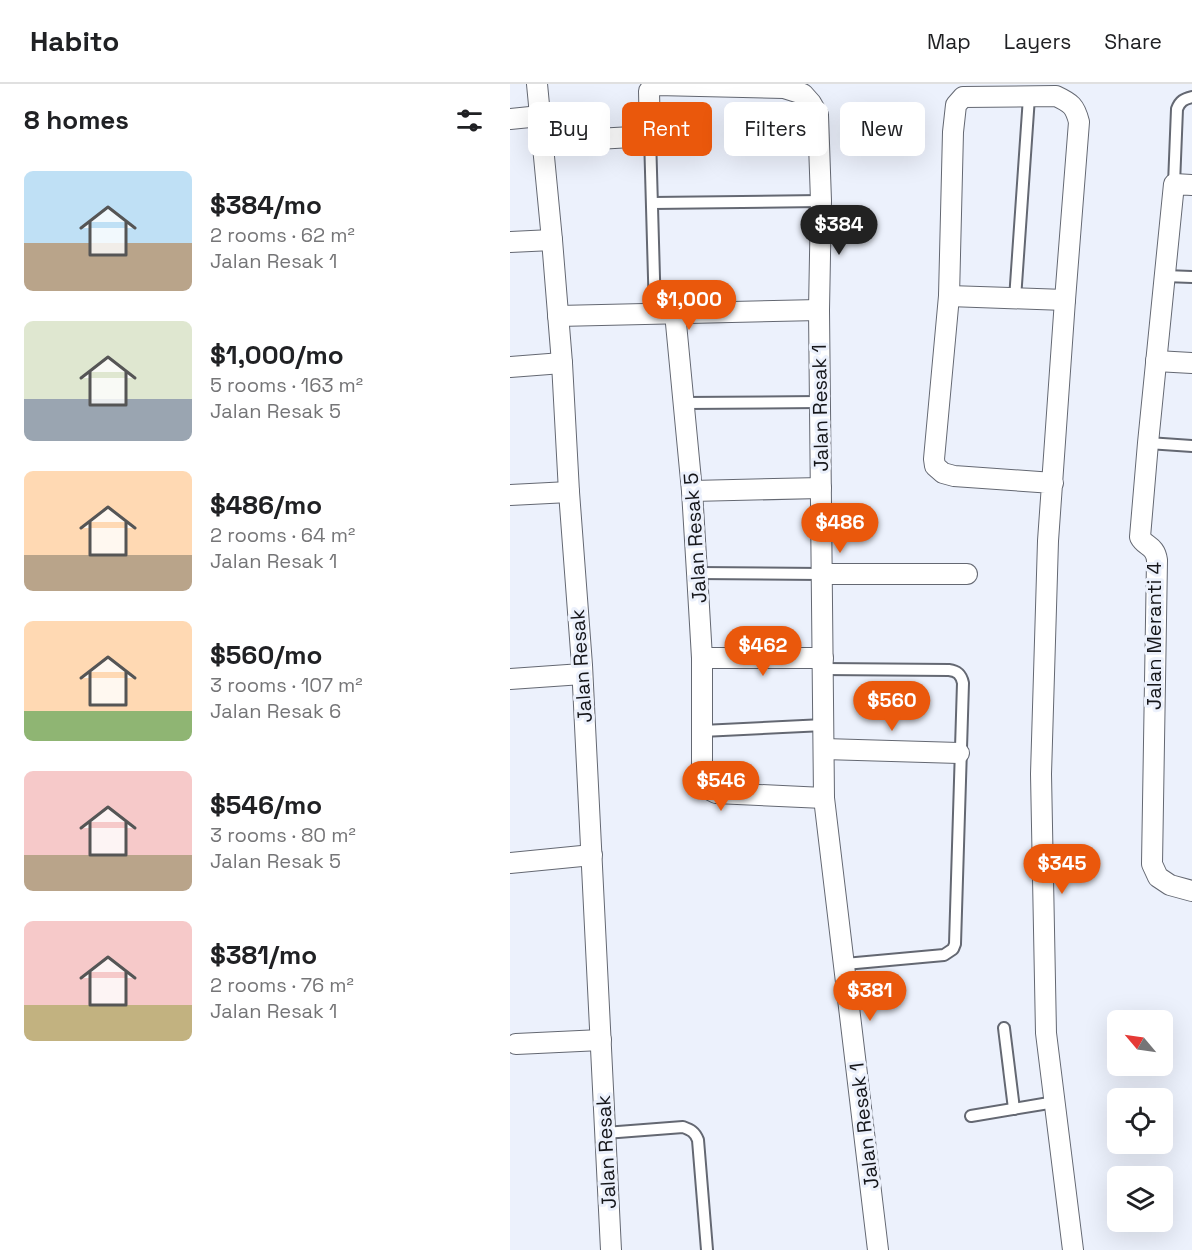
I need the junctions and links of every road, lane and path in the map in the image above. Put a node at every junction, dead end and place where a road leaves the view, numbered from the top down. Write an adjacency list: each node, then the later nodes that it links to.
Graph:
1 (537, 84): 5 (street, Jalan Resak)
2 (1057, 90): 3 (street); 20 (street)
3 (1029, 97): 18 (street); 19 (lane)
4 (1192, 97): 11 (lane)
5 (539, 102)
6 (649, 102): 12 (street, Jalan Resak 1)
7 (528, 117): 8 (street)
8 (510, 119)
9 (544, 156): 14 (street, Jalan Resak)
10 (651, 156): 13 (lane)
11 (1183, 185): 16 (street, Jalan Meranti 4)
12 (821, 201): 13 (lane); 21 (street, Jalan Resak 1)
13 (652, 202): 22 (lane)
14 (552, 240): 15 (street); 24 (street, Jalan Resak)
15 (510, 243)
16 (1165, 276): 17 (lane); 25 (street, Jalan Meranti 4)
17 (1192, 277)
18 (949, 297): 19 (street); 33 (street)
19 (1015, 299): 20 (street)
20 (1065, 300): 33 (street)
21 (819, 310): 23 (street); 29 (street, Jalan Resak 1)
22 (655, 313): 23 (street); 24 (street)
23 (675, 313): 30 (street, Jalan Resak 5)
24 (558, 316): 26 (street, Jalan Resak)
25 (1156, 361): 27 (street); 31 (street, Jalan Meranti 4)
26 (562, 363): 28 (street); 36 (street, Jalan Resak)
27 (1192, 363)
28 (510, 367)
29 (820, 402): 30 (lane); 34 (street, Jalan Resak 1)
30 (684, 403): 35 (street, Jalan Resak 5)
31 (1148, 443): 32 (lane); 52 (street, Jalan Meranti 4)
32 (1192, 446)
33 (1053, 483): 57 (street)
34 (821, 488): 35 (street); 39 (street, Jalan Resak 1)
35 (692, 491): 38 (street, Jalan Resak 5)
36 (569, 492): 37 (street); 43 (street, Jalan Resak)
37 (510, 495)
38 (697, 573): 39 (lane); 41 (street, Jalan Resak 5)
39 (822, 574): 40 (street); 42 (street, Jalan Resak 1)
40 (967, 574)
41 (702, 658): 42 (street); 46 (street, Jalan Resak 5)
42 (823, 663): 45 (street, Jalan Resak 1); 48 (lane)
43 (582, 674): 44 (street); 50 (street, Jalan Resak)
44 (510, 679)
45 (824, 725): 46 (lane); 47 (street, Jalan Resak 1)
46 (702, 731): 49 (street, Jalan Resak 5)
47 (824, 749): 48 (street); 49 (street, Jalan Resak 1)
48 (960, 753): 53 (lane)
49 (824, 798): 53 (street, Jalan Resak 1)
50 (592, 855): 51 (street); 55 (street, Jalan Resak)
51 (510, 862)
52 (1192, 891)
53 (844, 964): 63 (street, Jalan Resak 1)
54 (1004, 1028): 58 (lane)
55 (601, 1040): 56 (street); 60 (street, Jalan Resak)
56 (516, 1044)
57 (1055, 1102): 58 (lane); 64 (street)
58 (1014, 1109): 59 (lane)
59 (971, 1116)
60 (605, 1133): 61 (street, Jalan Resak); 62 (lane)
61 (611, 1250)
62 (707, 1250)
63 (878, 1250)
64 (1073, 1250)

